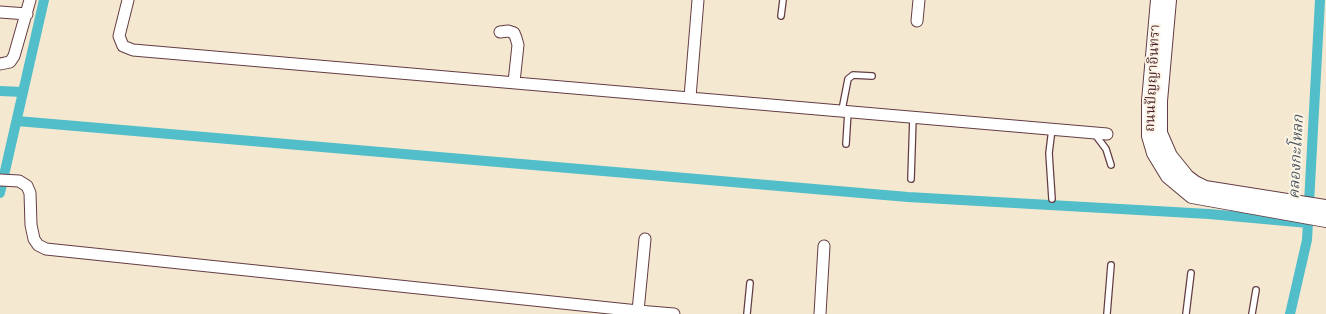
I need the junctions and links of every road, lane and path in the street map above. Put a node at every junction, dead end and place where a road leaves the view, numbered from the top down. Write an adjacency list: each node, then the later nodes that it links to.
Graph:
1 (30, 0): 9 (street)
2 (128, 0): 15 (street)
3 (698, 0): 16 (street)
4 (783, 0): 10 (lane)
5 (919, 0): 11 (street)
6 (1158, 0): 27 (street, ถนนปัญญาอินทรา)
7 (1169, 0): 27 (street, ถนนปัญญาอินทรา)
8 (0, 12): 9 (street)
9 (26, 14): 13 (street)
10 (781, 16)
11 (917, 21)
12 (500, 32): 15 (street)
13 (0, 64)
14 (872, 76): 17 (lane)
15 (514, 82): 16 (street)
16 (690, 97): 17 (street)
17 (845, 111): 18 (street); 22 (lane)
18 (914, 117): 19 (street); 24 (lane)
19 (1052, 129): 20 (street); 26 (lane)
20 (1094, 132): 21 (street); 23 (lane)
21 (1107, 134)
22 (846, 144)
23 (1111, 165)
24 (911, 179)
25 (0, 180): 34 (street)
26 (1052, 199)
27 (1324, 213)
28 (645, 239): 34 (street)
29 (824, 246): 37 (street)
30 (1111, 265): 38 (lane)
31 (1191, 273): 39 (lane)
32 (750, 284): 36 (lane)
33 (1256, 290): 40 (lane)
34 (638, 310): 35 (street)
35 (674, 314)
36 (747, 314)
37 (820, 314)
38 (1107, 314)
39 (1186, 314)
40 (1252, 314)

